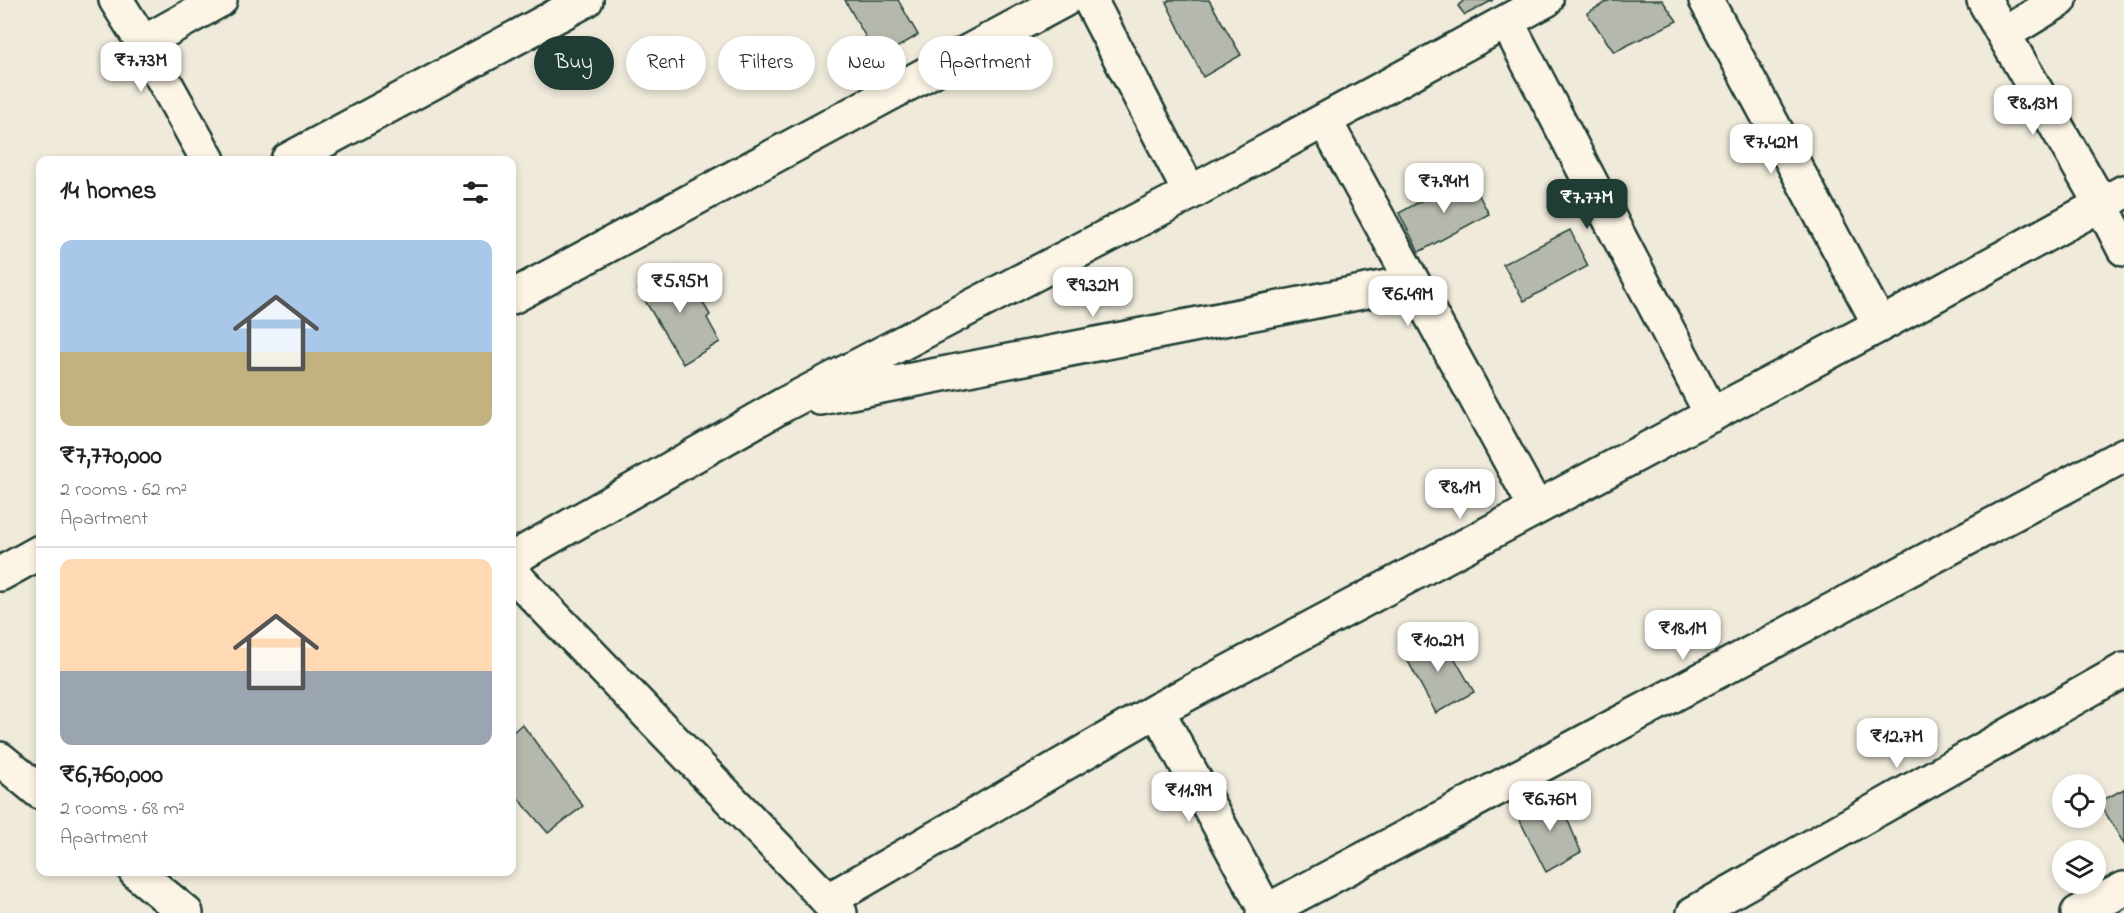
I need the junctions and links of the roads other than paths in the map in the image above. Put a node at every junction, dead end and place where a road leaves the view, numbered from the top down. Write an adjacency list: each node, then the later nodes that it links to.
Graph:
1 (116, 0): 12 (street)
2 (220, 0): 12 (street)
3 (586, 0): 15 (street)
4 (1064, 0): 20 (street)
5 (1090, 0): 16 (street)
6 (1546, 0): 10 (street)
7 (1706, 0): 21 (street)
8 (1984, 0): 11 (street)
9 (2060, 0): 11 (street)
10 (1507, 22): 13 (street); 23 (street)
11 (2004, 34): 17 (street)
12 (143, 43): 14 (street)
13 (1325, 121): 16 (street); 19 (street)
14 (206, 156)
15 (295, 156)
16 (1190, 193): 22 (street)
17 (2113, 199): 18 (street); 21 (street)
18 (2124, 249)
19 (1413, 282): 22 (street); 25 (street)
20 (516, 295)
21 (1880, 325): 23 (street)
22 (783, 405): 27 (street)
23 (1712, 415): 25 (street)
24 (2124, 455): 37 (street)
25 (1536, 508): 31 (street)
26 (36, 554): 28 (street)
27 (516, 557)
28 (0, 574)
29 (516, 577): 36 (street)
30 (2124, 670): 39 (street)
31 (1157, 710): 36 (street); 37 (street)
32 (0, 759): 33 (street)
33 (36, 789)
34 (141, 876): 38 (street)
35 (2124, 888): 40 (street)
36 (834, 907)
37 (1266, 912)
38 (186, 913)
39 (1694, 913)
40 (2078, 913)

